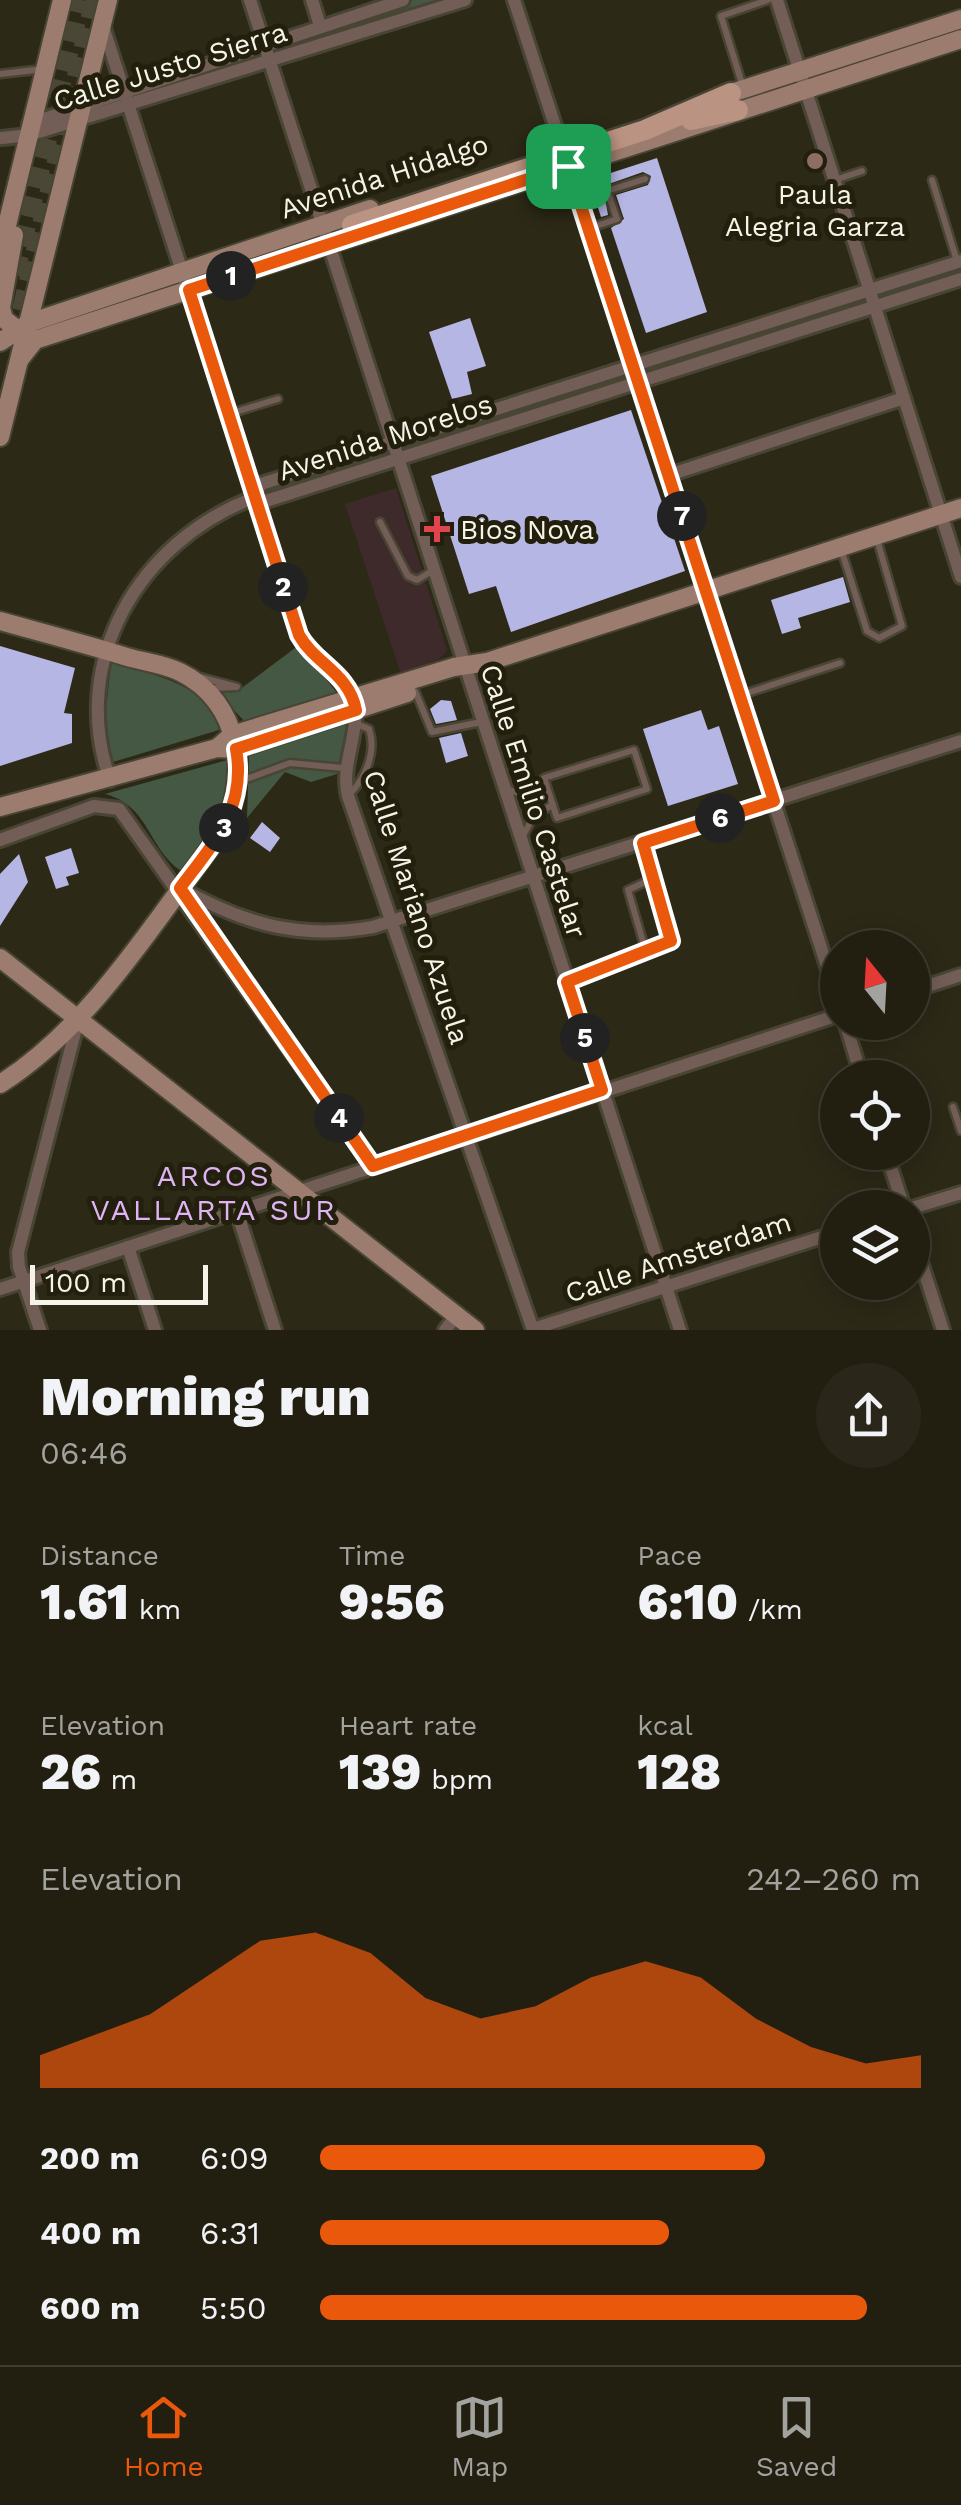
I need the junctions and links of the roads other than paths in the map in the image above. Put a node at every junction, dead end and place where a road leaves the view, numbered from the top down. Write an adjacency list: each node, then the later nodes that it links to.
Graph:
1 (62, 0): 16 (main road)
2 (108, 0): 11 (main road)
3 (250, 0): 14 (street, Calle Emilio Castelar)
4 (312, 0): 12 (street)
5 (402, 0): 12 (street, Calle Justo Sierra)
6 (464, 0): 15 (street, Calle Justo Sierra)
7 (514, 0): 24 (street)
8 (768, 0): 20 (lane)
9 (778, 0): 18 (street)
10 (961, 19): 18 (main road, Avenida Hidalgo)
11 (102, 24): 19 (street); 21 (main road)
12 (320, 26): 14 (street, Calle Justo Sierra)
13 (961, 39): 18 (main road, Avenida Hidalgo)
14 (264, 44): 15 (street, Calle Emilio Castelar); 19 (street, Calle Justo Sierra)
15 (270, 62): 19 (street, Calle Justo Sierra); 31 (street, Calle Emilio Castelar)
16 (46, 69): 17 (lane); 22 (main road)
17 (0, 74)
18 (803, 80): 20 (main road, Avenida Hidalgo); 28 (street)
19 (125, 98): 21 (street, Calle Justo Sierra); 37 (street)
20 (738, 98): 24 (main road, Avenida Hidalgo); 25 (main road, Avenida Hidalgo); 32 (main road)
21 (80, 112): 22 (street, Calle Justo Sierra); 42 (main road)
22 (31, 129): 23 (street, Calle Justo Sierra); 30 (main road)
23 (1, 139)
24 (562, 147): 31 (main road, Avenida Hidalgo)
25 (568, 166): 33 (street); 34 (main road, Avenida Hidalgo)
26 (862, 171): 28 (lane)
27 (645, 178): 33 (lane)
28 (835, 180): 40 (street)
29 (932, 180): 36 (lane)
30 (11, 210): 35 (main road); 42 (main road)
31 (321, 224): 34 (street, Calle Emilio Castelar); 37 (main road, Avenida Hidalgo)
32 (352, 226)
33 (588, 228): 45 (street)
34 (328, 245): 39 (main road, Avenida Hidalgo); 51 (street, Calle Emilio Castelar)
35 (0, 254)
36 (959, 261): 40 (street, Avenida Morelos)
37 (182, 269): 39 (street); 42 (main road, Avenida Hidalgo)
38 (961, 279): 41 (street, Avenida Morelos)
39 (189, 290): 44 (main road, Avenida Hidalgo); 49 (street)
40 (870, 290): 41 (street); 45 (street, Avenida Morelos)
41 (876, 306): 46 (street, Avenida Morelos); 47 (street)
42 (24, 327): 43 (main road, Avenida Hidalgo); 44 (main road)
43 (0, 342)
44 (20, 360): 50 (main road)
45 (634, 365): 46 (street); 51 (street, Avenida Morelos)
46 (639, 382): 52 (street, Avenida Morelos); 53 (street)
47 (904, 398): 53 (street); 56 (street)
48 (278, 399): 49 (lane)
49 (228, 415): 54 (street)
50 (0, 437)
51 (391, 442): 52 (street, Calle Emilio Castelar); 54 (street, Avenida Morelos)
52 (397, 459): 54 (street, Avenida Morelos); 60 (street, Calle Emilio Castelar)
53 (668, 475): 62 (street)
54 (253, 498): 64 (street); 71 (street)
55 (961, 508): 56 (main road)
56 (942, 514): 58 (main road); 61 (street)
57 (380, 522): 60 (lane)
58 (876, 536): 59 (main road); 59 (lane)
59 (840, 547): 62 (main road)
60 (433, 570): 66 (street, Calle Emilio Castelar)
61 (961, 577)
62 (706, 591): 66 (main road); 70 (street)
63 (0, 621): 64 (main road)
64 (106, 650): 67 (main road); 76 (street)
65 (840, 663): 70 (lane)
66 (465, 669): 69 (main road); 71 (main road); 72 (street, Calle Emilio Castelar)
67 (180, 672): 68 (main road); 68 (lane)
68 (200, 687): 74 (main road)
69 (415, 690): 71 (main road); 72 (lane)
70 (740, 696): 81 (street)
71 (354, 710): 74 (main road); 75 (street, Calle Mariano Azuela); 80 (lane)
72 (482, 721): 78 (street, Calle Emilio Castelar)
73 (961, 741): 81 (street)
74 (234, 742): 76 (main road); 77 (main road)
75 (344, 768): 77 (lane); 80 (street, Calle Mariano Azuela)
76 (110, 780): 83 (main road)
77 (240, 781): 89 (main road)
78 (504, 788): 79 (lane); 85 (street, Calle Emilio Castelar)
79 (549, 795): 82 (lane); 82 (lane)
80 (348, 796): 90 (street, Calle Mariano Azuela)
81 (774, 801): 86 (street); 91 (street)
82 (552, 805): 85 (lane)
83 (0, 807)
84 (0, 840): 89 (street)
85 (521, 840): 87 (street, Calle Emilio Castelar)
86 (643, 843): 87 (street); 88 (lane)
87 (533, 878): 90 (street); 95 (street, Calle Emilio Castelar)
88 (654, 878): 92 (lane); 92 (lane)
89 (180, 888): 90 (street); 97 (main road); 104 (street)
90 (392, 923): 103 (street, Calle Mariano Azuela)
91 (820, 944)
92 (646, 952): 95 (lane)
93 (0, 958): 97 (main road)
94 (961, 975): 96 (street)
95 (567, 982): 100 (street, Calle Emilio Castelar)
96 (930, 984)
97 (78, 1018): 99 (main road); 105 (main road); 111 (street)
98 (820, 1021): 100 (street)
99 (0, 1084)
100 (602, 1090): 103 (street); 112 (street, Calle Emilio Castelar)
101 (953, 1107): 102 (lane)
102 (961, 1131)
103 (468, 1135): 104 (street); 120 (street, Calle Mariano Azuela)
104 (373, 1166): 105 (street)
105 (300, 1191): 108 (street); 115 (main road)
106 (961, 1193): 107 (street)
107 (930, 1202)
108 (237, 1212): 110 (street); 118 (street)
109 (820, 1238): 112 (street, Calle Amsterdam)
110 (128, 1247): 111 (street); 117 (street)
111 (24, 1281): 114 (street); 116 (street)
112 (666, 1286): 120 (street, Calle Amsterdam); 121 (street, Calle Emilio Castelar)
113 (930, 1288): 122 (street)
114 (0, 1289)
115 (451, 1323): 119 (main road)
116 (40, 1330)
117 (155, 1330)
118 (275, 1330)
119 (475, 1330)
120 (533, 1330)
121 (680, 1330)
122 (944, 1330)

